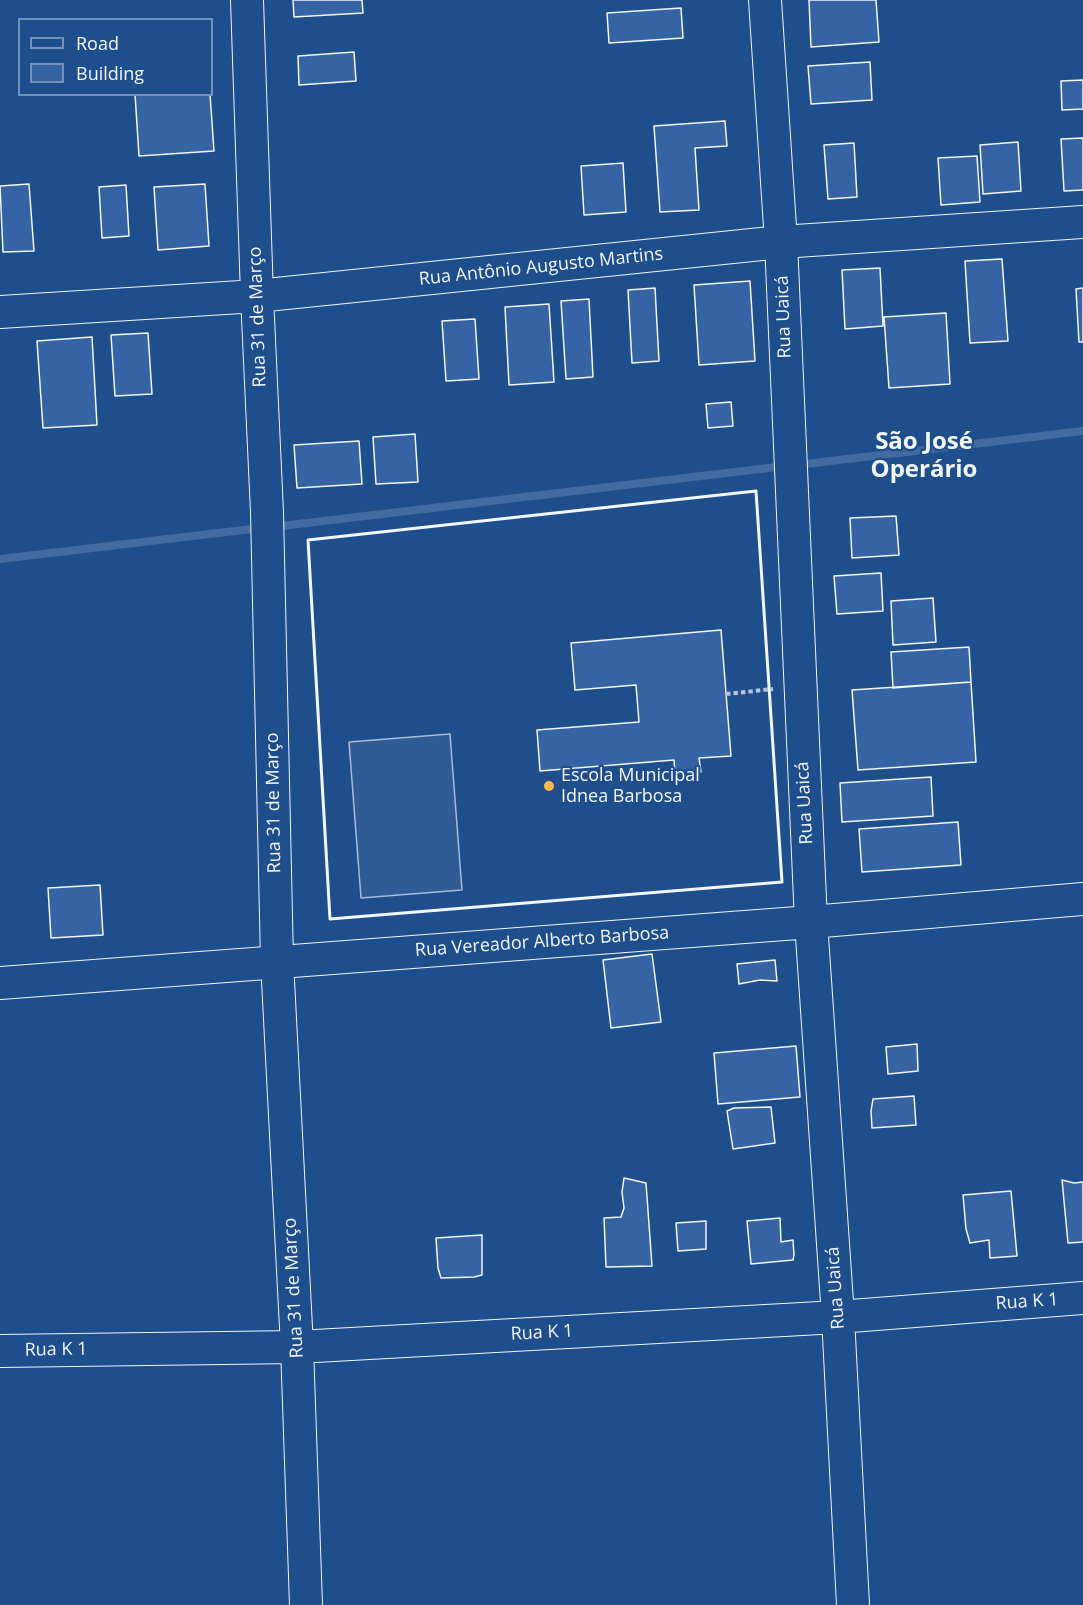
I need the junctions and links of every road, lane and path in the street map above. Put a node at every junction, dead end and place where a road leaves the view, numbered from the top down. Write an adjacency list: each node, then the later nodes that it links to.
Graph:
1 (247, 0): 5 (street, Rua 31 de Março)
2 (765, 0): 4 (street, Rua Uaicá)
3 (1083, 222): 4 (street, Rua Antônio Augusto Martins)
4 (781, 242): 5 (street, Rua Antônio Augusto Martins); 7 (street, Rua Uaicá)
5 (257, 297): 6 (street, Rua Antônio Augusto Martins); 11 (street, Rua 31 de Março)
6 (0, 312)
7 (800, 688): 8 (path); 10 (street, Rua Uaicá)
8 (726, 694)
9 (1083, 899): 10 (street, Rua Vereador Alberto Barbosa)
10 (810, 922): 11 (street, Rua Vereador Alberto Barbosa); 14 (street, Rua Uaicá)
11 (277, 962): 12 (street, Rua Vereador Alberto Barbosa); 15 (street, Rua 31 de Março)
12 (0, 983)
13 (1083, 1298): 14 (street, Rua K 1)
14 (838, 1317): 15 (street, Rua K 1); 18 (street, Rua Uaicá)
15 (297, 1347): 16 (street, Rua K 1); 17 (street, Rua 31 de Março)
16 (0, 1351)
17 (306, 1605)
18 (853, 1605)

